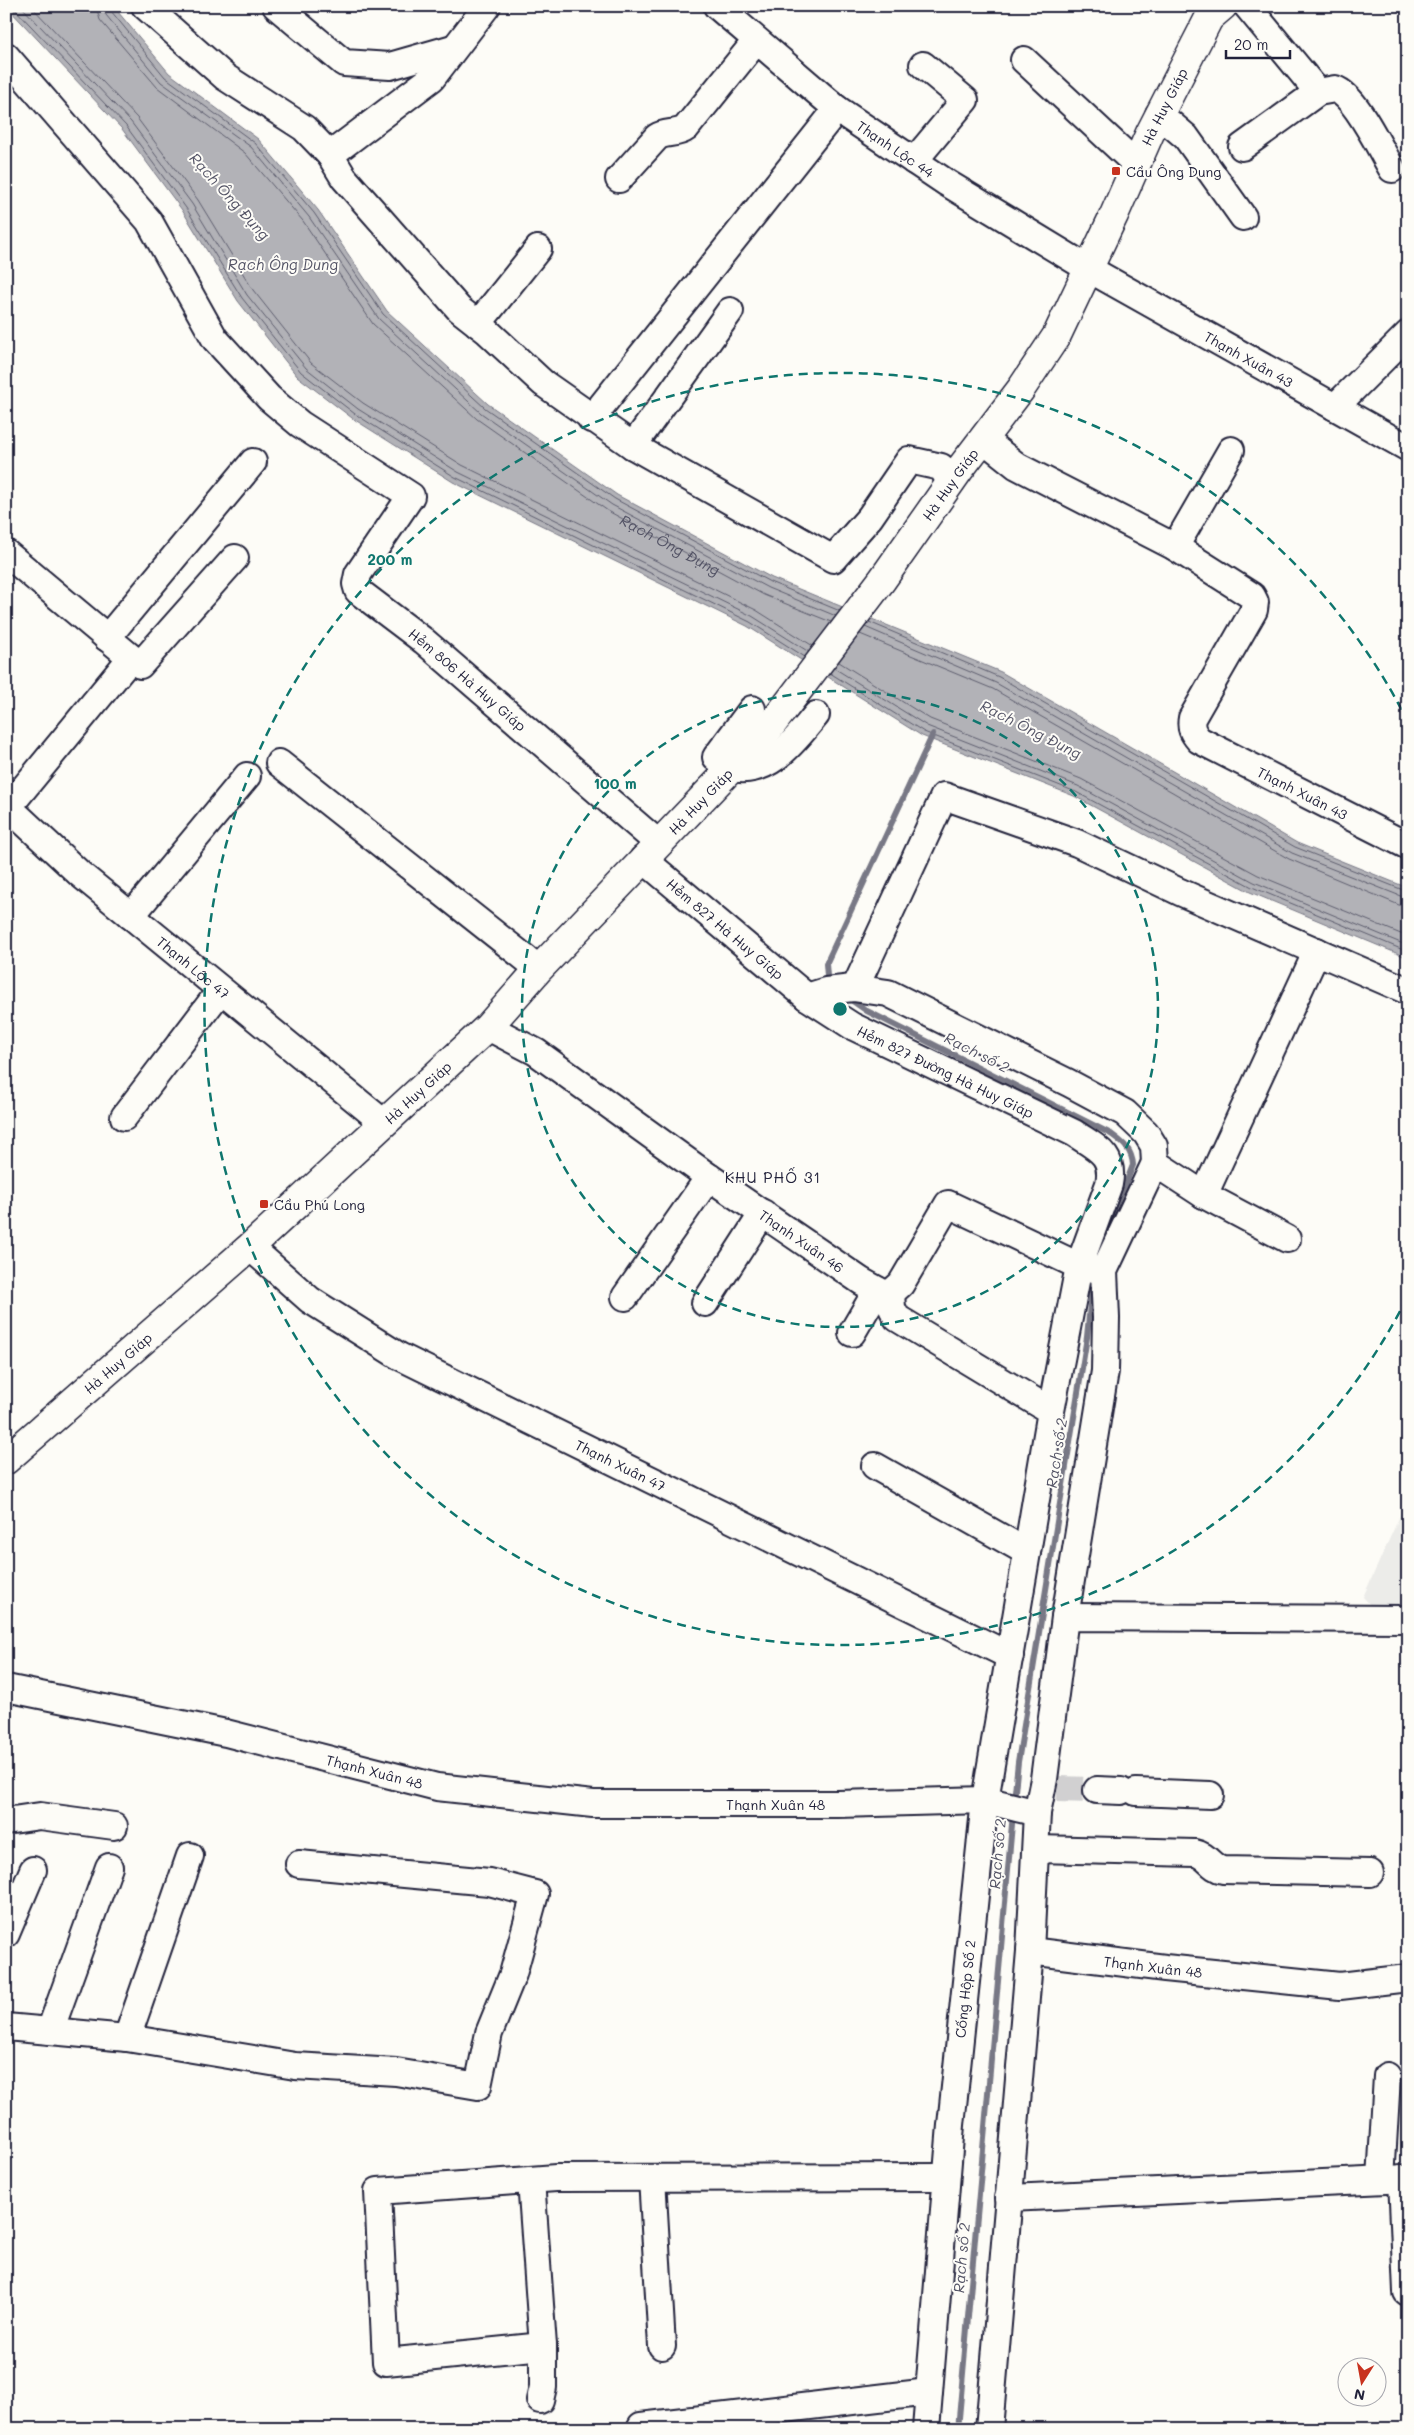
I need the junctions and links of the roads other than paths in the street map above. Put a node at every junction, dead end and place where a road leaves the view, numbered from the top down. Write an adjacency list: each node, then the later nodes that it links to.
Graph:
1 (145, 6): 16 (street)
2 (276, 6): 8 (street)
3 (487, 6): 8 (street)
4 (717, 6): 7 (street, Thạnh Lộc 44)
5 (1223, 6): 14 (main road, Hà Huy Giáp)
6 (1247, 6): 12 (street)
7 (756, 41): 13 (street, Thạnh Lộc 44); 20 (street)
8 (453, 48): 16 (street)
9 (6, 56): 47 (street, Hẻm 806 Hà Huy Giáp)
10 (1024, 60): 18 (street)
11 (923, 64): 17 (street)
12 (1318, 92): 15 (street); 19 (street)
13 (837, 109): 17 (street, Thạnh Lộc 44); 28 (street)
14 (1159, 114): 18 (main road, Hà Huy Giáp); 21 (street)
15 (1242, 147)
16 (330, 155): 25 (street)
17 (914, 161): 23 (street, Thạnh Lộc 44)
18 (1136, 164): 23 (main road, Hà Huy Giáp)
19 (1392, 168)
20 (619, 179)
21 (1243, 217)
22 (538, 249): 25 (street)
23 (1089, 269): 27 (street, Thạnh Xuân 43); 29 (main road, Hà Huy Giáp)
24 (730, 311): 30 (street)
25 (478, 324): 28 (street)
26 (1408, 334): 27 (street)
27 (1336, 407): 31 (street, Thạnh Xuân 43)
28 (591, 419): 30 (street)
29 (983, 439): 34 (main road, Hà Huy Giáp); 35 (street)
30 (633, 446): 34 (street)
31 (1408, 448)
32 (1231, 450): 35 (street)
33 (253, 462): 38 (street)
34 (951, 482): 43 (main road, Hà Huy Giáp)
35 (1174, 547): 46 (street, Thạnh Xuân 43)
36 (6, 553): 38 (street)
37 (235, 558): 39 (street)
38 (107, 638): 39 (street)
39 (131, 658): 45 (street)
40 (752, 709): 43 (street)
41 (816, 714): 43 (street)
42 (279, 763): 50 (street)
43 (732, 768): 47 (main road, Hà Huy Giáp)
44 (247, 776): 48 (street)
45 (7, 808): 48 (street, Thạnh Lộc 47)
46 (1408, 846)
47 (651, 851): 50 (main road, Hà Huy Giáp); 54 (street, Hẻm 827 Hà Huy Giáp)
48 (131, 916): 53 (street, Thạnh Lộc 47)
49 (1317, 951): 51 (street); 52 (street); 60 (street)
50 (539, 969): 55 (main road, Hà Huy Giáp)
51 (854, 988): 54 (street); 58 (street)
52 (1408, 990)
53 (220, 991): 56 (street); 57 (street, Thạnh Lộc 47)
54 (817, 994): 64 (street, Hẻm 827 Đường Hà Huy Giáp)
55 (488, 1027): 57 (main road, Hà Huy Giáp); 59 (street, Thạnh Xuân 46)
56 (124, 1117)
57 (384, 1124): 63 (main road, Hà Huy Giáp)
58 (1155, 1162): 60 (street); 64 (street)
59 (710, 1177): 61 (street, Thạnh Xuân 46); 66 (street)
60 (1204, 1195): 62 (street)
61 (763, 1213): 65 (street, Thạnh Xuân 46); 67 (street)
62 (1286, 1239)
63 (250, 1247): 70 (main road, Hà Huy Giáp); 75 (street, Thạnh Xuân 47)
64 (1091, 1269): 65 (street); 69 (street, Hẻm 827 Đường Hà Huy Giáp); 73 (street)
65 (884, 1291): 68 (street); 69 (street)
66 (625, 1297)
67 (705, 1303)
68 (852, 1333)
69 (1051, 1411): 72 (street, Hẻm 827 Đường Hà Huy Giáp)
70 (6, 1460)
71 (875, 1466): 72 (street)
72 (1027, 1552): 75 (street, Cống Hộp Số 2)
73 (1065, 1617): 74 (street); 79 (street)
74 (1408, 1619)
75 (1010, 1656): 80 (street, Cống Hộp Số 2)
76 (6, 1688): 80 (street, Thạnh Xuân 48)
77 (1118, 1791): 78 (street)
78 (1210, 1795)
79 (1046, 1796): 80 (street, Thạnh Xuân 48); 83 (street)
80 (985, 1800): 96 (street, Cống Hộp Số 2)
81 (6, 1821): 82 (street)
82 (114, 1826)
83 (1037, 1849): 88 (street); 90 (street)
84 (190, 1856): 94 (street)
85 (299, 1864): 94 (street)
86 (108, 1867): 93 (street)
87 (33, 1870): 89 (street)
88 (1370, 1873)
89 (6, 1934)
90 (1030, 1951): 91 (street, Thạnh Xuân 48); 100 (street)
91 (1408, 1978)
92 (6, 2027): 93 (street)
93 (50, 2031): 94 (street)
94 (127, 2038)
95 (1387, 2076): 98 (street)
96 (946, 2177): 97 (street); 104 (street, Cống Hộp Số 2)
97 (652, 2178): 99 (street); 103 (street)
98 (1397, 2179): 100 (street); 101 (street)
99 (532, 2180): 102 (street); 102 (street)
100 (1008, 2198): 108 (street)
101 (1407, 2292)
102 (542, 2346): 105 (street)
103 (662, 2346)
104 (929, 2392): 106 (street); 107 (street, Cống Hộp Số 2)
105 (540, 2400)
106 (641, 2426)
107 (926, 2429)
108 (989, 2429)

